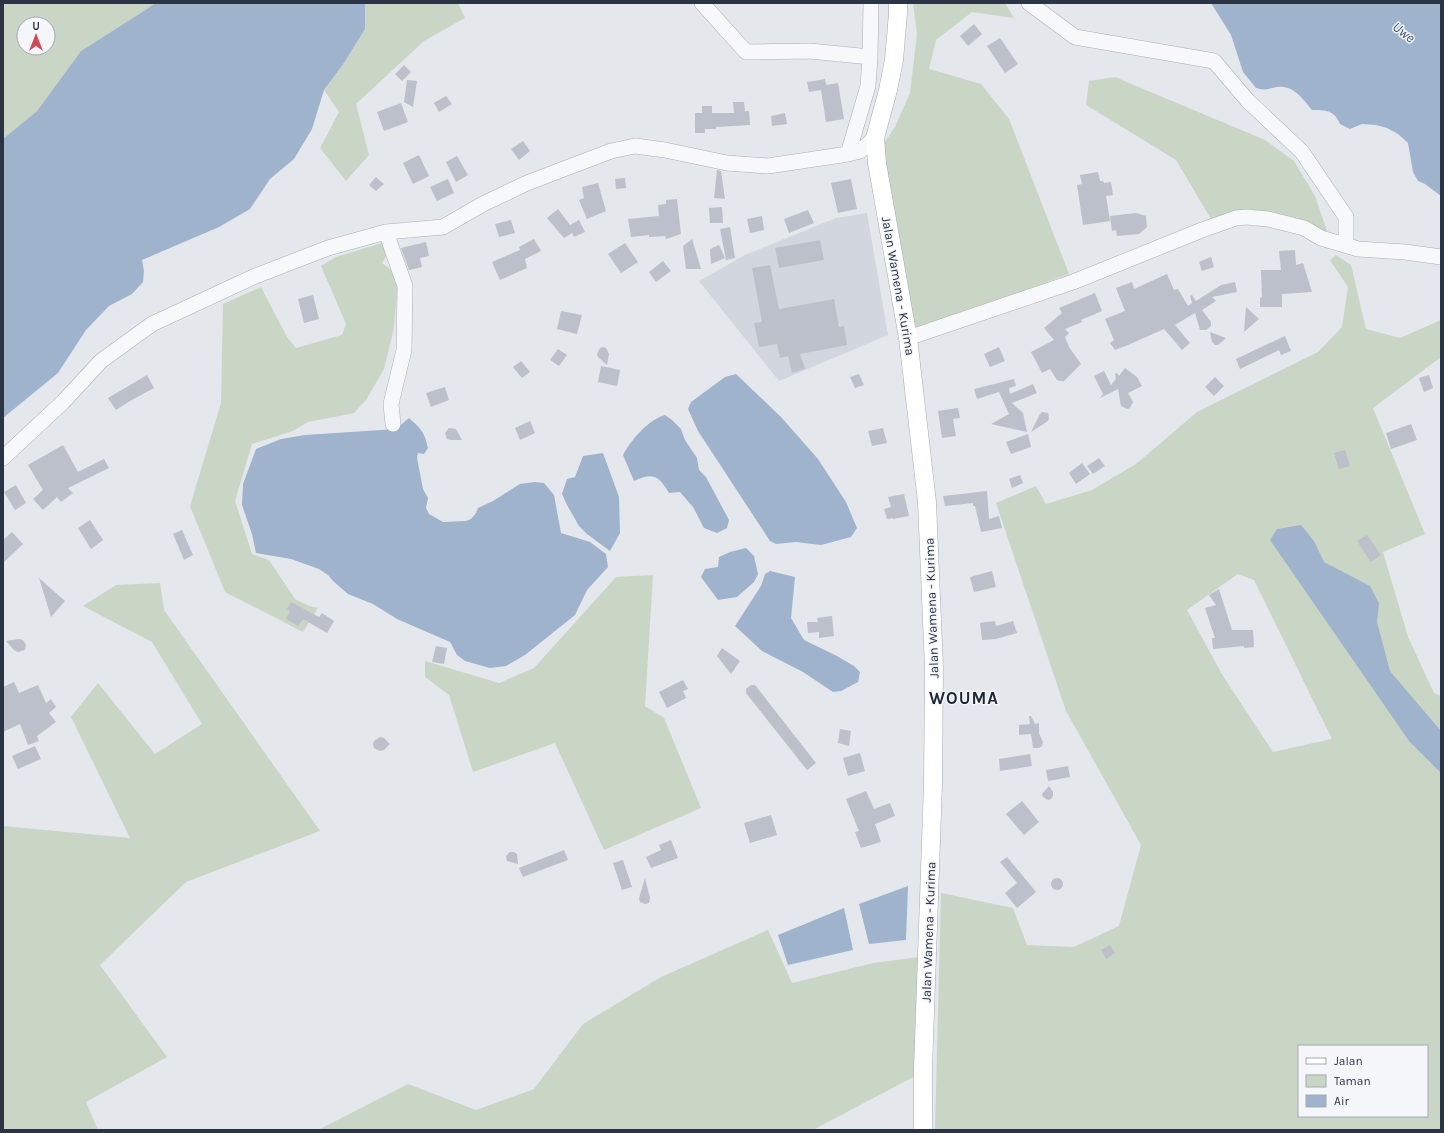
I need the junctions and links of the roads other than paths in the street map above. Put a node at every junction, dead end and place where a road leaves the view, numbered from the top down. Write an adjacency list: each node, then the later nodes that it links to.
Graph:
1 (702, 3): 5 (street)
2 (872, 3): 5 (street)
3 (1029, 3): 9 (street)
4 (898, 8): 6 (main road)
5 (870, 57): 7 (street)
6 (874, 138): 7 (street); 11 (main road, Jalan Wamena - Kurima)
7 (848, 154): 8 (street)
8 (386, 232): 12 (street); 13 (street)
9 (1340, 244): 10 (street); 11 (street)
10 (1439, 256)
11 (908, 338): 14 (main road, Jalan Wamena - Kurima)
12 (393, 424)
13 (3, 458)
14 (923, 1130)

